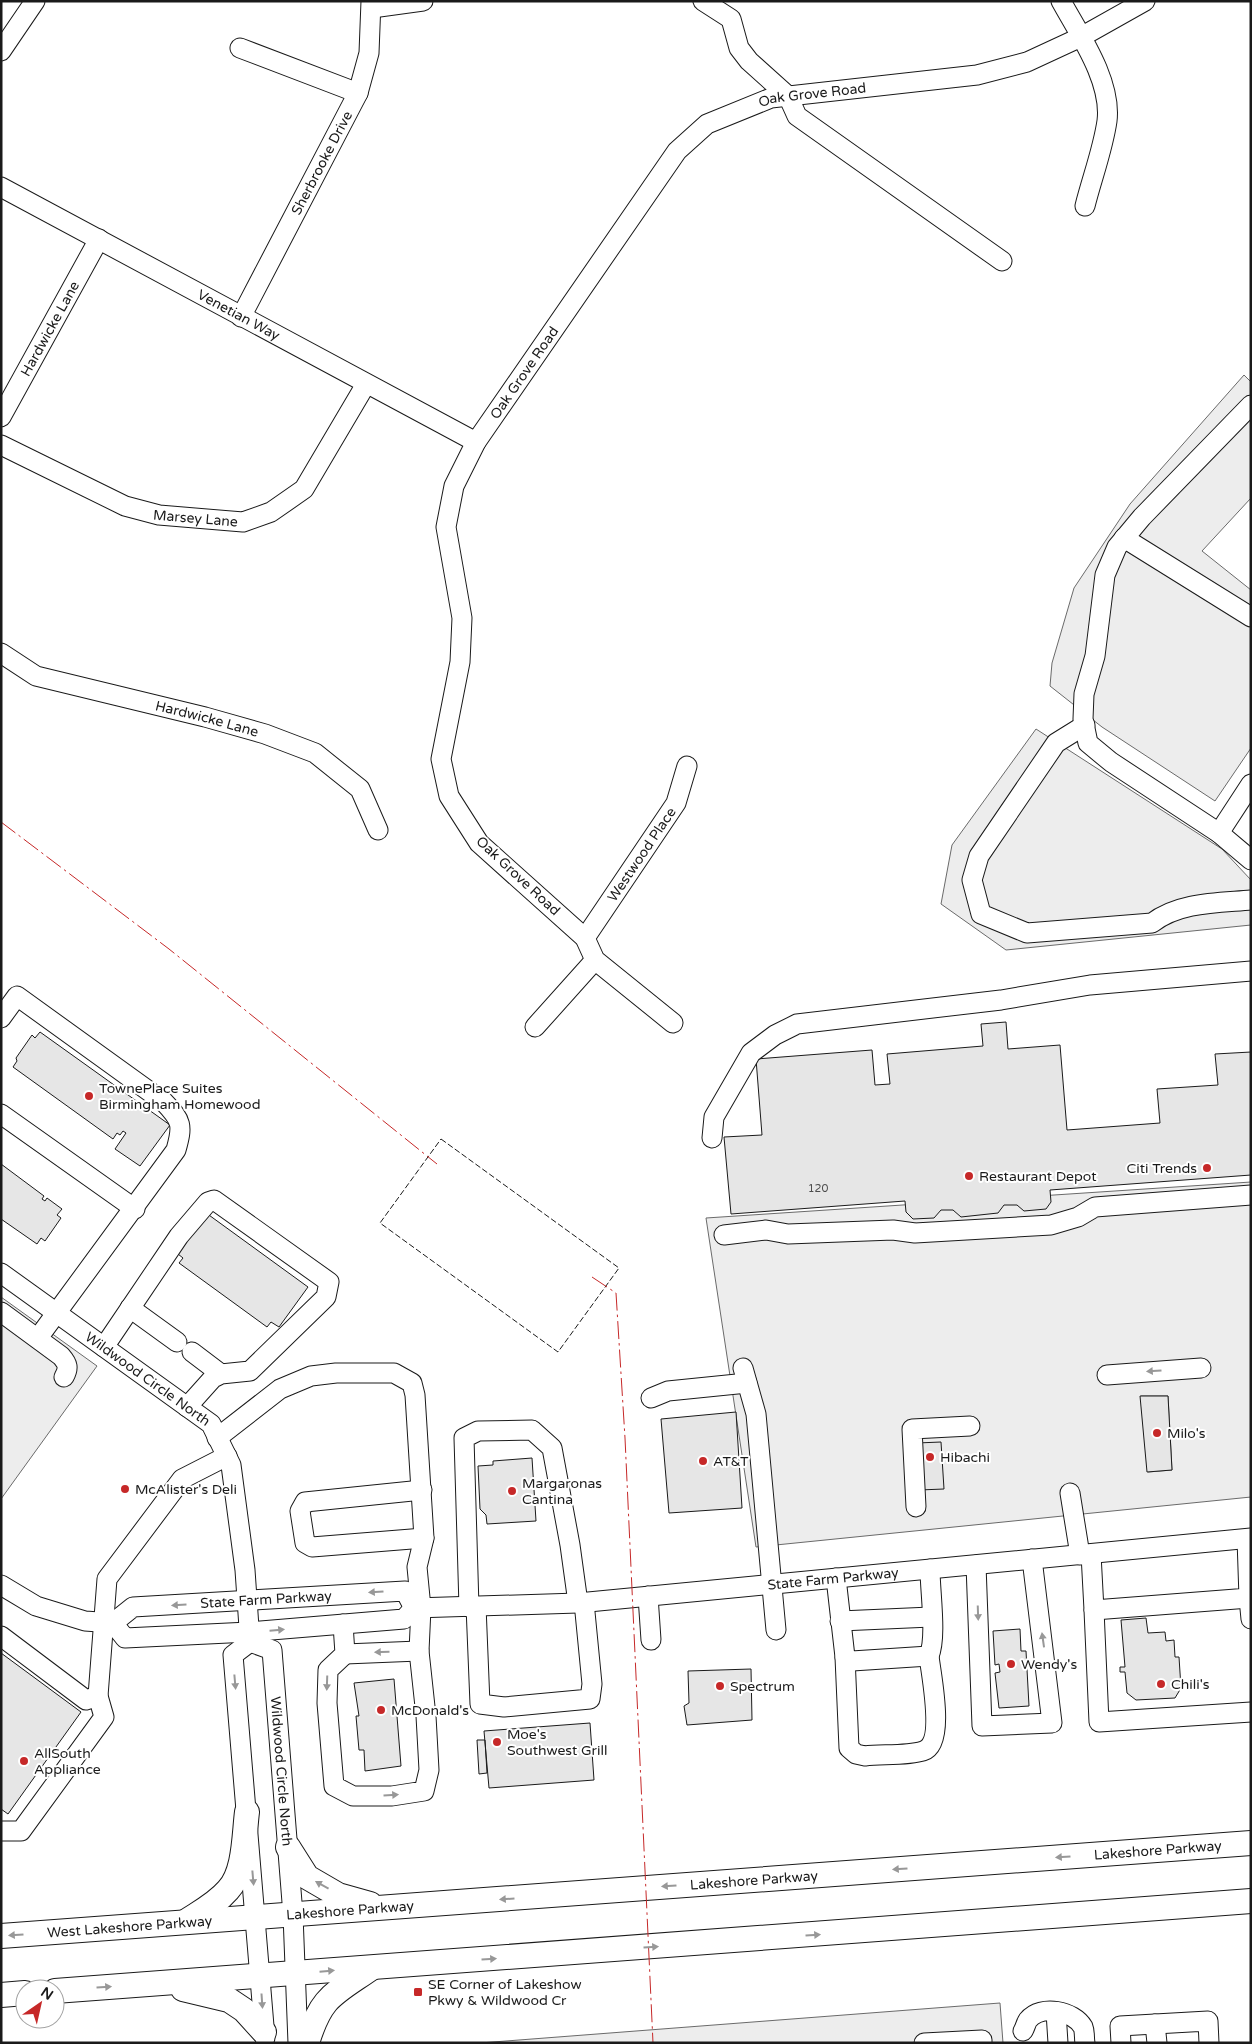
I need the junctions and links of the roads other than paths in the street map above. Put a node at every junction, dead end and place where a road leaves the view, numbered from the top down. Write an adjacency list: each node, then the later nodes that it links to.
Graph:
1 (35, 1): 9 (street)
2 (423, 1): 6 (street)
3 (703, 1): 11 (street)
4 (1061, 1): 7 (street)
5 (1145, 1): 7 (street, Oak Grove Road)
6 (371, 5): 10 (street, Sherbrooke Drive)
7 (1081, 37): 11 (street, Oak Grove Road); 13 (street)
8 (240, 48): 10 (street)
9 (1, 51)
10 (358, 93): 16 (street, Sherbrooke Drive)
11 (788, 96): 15 (street); 20 (street, Oak Grove Road)
12 (1, 187): 14 (street, Venetian Way)
13 (1085, 206)
14 (99, 239): 16 (street, Venetian Way); 19 (street, Hardwicke Lane)
15 (1002, 261)
16 (241, 317): 17 (street, Venetian Way)
17 (366, 384): 20 (street, Venetian Way); 21 (street, Marsey Lane)
18 (1251, 404): 22 (street)
19 (1, 417)
20 (476, 442): 32 (street, Oak Grove Road)
21 (1, 445)
22 (1124, 538): 23 (street); 25 (street)
23 (1251, 617)
24 (1, 653): 28 (street, Hardwicke Lane)
25 (1084, 725): 29 (street); 31 (street)
26 (687, 766): 32 (street, Westwood Place)
27 (1251, 784): 29 (street)
28 (378, 830)
29 (1219, 833): 30 (street)
30 (1251, 860)
31 (1251, 900)
32 (585, 938): 33 (street, Oak Grove Road)
33 (595, 960): 36 (street, Oak Grove Road); 37 (street)
34 (1251, 971): 39 (street)
35 (1, 1018): 41 (street)
36 (672, 1023)
37 (536, 1027)
38 (1, 1114): 41 (street)
39 (712, 1138)
40 (1251, 1195): 42 (street)
41 (135, 1209): 46 (street)
42 (724, 1235)
43 (1, 1273): 46 (street, Wildwood Circle North)
44 (130, 1308): 48 (street); 50 (street); 50 (street)
45 (1, 1312): 47 (street)
46 (56, 1312): 47 (street); 48 (street, Wildwood Circle North)
47 (38, 1338): 52 (street)
48 (104, 1347): 54 (street, Wildwood Circle North)
49 (1201, 1368): 51 (street, one-way to 51)
50 (221, 1374): 54 (street)
51 (1107, 1375)
52 (64, 1377)
53 (651, 1398): 68 (street)
54 (187, 1407): 56 (street, Wildwood Circle North)
55 (970, 1426): 60 (street)
56 (217, 1438): 57 (street, Wildwood Circle North); 58 (street)
57 (227, 1456): 72 (street, Wildwood Circle North); 80 (street)
58 (422, 1490): 61 (street); 61 (street)
59 (1070, 1493): 63 (street)
60 (916, 1506)
61 (424, 1538): 75 (street)
62 (1249, 1539): 63 (street, State Farm Parkway); 71 (street)
63 (1085, 1554): 64 (street, State Farm Parkway); 76 (street)
64 (1032, 1559): 65 (street, State Farm Parkway); 65 (street, one-way to 64)
65 (976, 1565): 66 (street, State Farm Parkway)
66 (930, 1569): 67 (street, State Farm Parkway); 77 (street)
67 (836, 1578): 68 (street, State Farm Parkway); 79 (street)
68 (773, 1584): 70 (street, State Farm Parkway); 82 (street)
69 (1, 1585): 80 (street)
70 (648, 1596): 73 (street, State Farm Parkway); 85 (street)
71 (1249, 1598): 76 (street); 78 (street)
72 (247, 1600): 75 (street, State Farm Parkway, one-way to 72); 80 (street, State Farm Parkway, one-way to 80); 84 (street, Wildwood Circle North)
73 (580, 1602): 74 (street, State Farm Parkway); 74 (street); 74 (street)
74 (473, 1607): 75 (street, State Farm Parkway)
75 (417, 1608): 81 (street, State Farm Parkway); 86 (street)
76 (1094, 1610): 91 (street)
77 (931, 1617): 79 (street); 88 (street)
78 (1251, 1619)
79 (840, 1621): 89 (street)
80 (108, 1622): 84 (street, State Farm Parkway); 90 (street)
81 (343, 1624): 84 (street, State Farm Parkway, one-way to 81); 87 (street)
82 (776, 1630)
83 (1, 1636): 90 (street)
84 (250, 1637): 92 (street, one-way to 92); 95 (street, Wildwood Circle North)
85 (651, 1640)
86 (419, 1651): 87 (street, one-way to 87); 87 (street, one-way to 86)
87 (345, 1654)
88 (929, 1656): 89 (street); 89 (street)
89 (845, 1657)
90 (98, 1696): 93 (street)
91 (1251, 1712)
92 (247, 1812): 99 (street, one-way to 99); 100 (main road)
93 (1, 1831)
94 (1251, 1843): 97 (main road, Lakeshore Parkway, one-way to 97)
95 (288, 1847): 97 (main road, one-way to 95); 98 (street, Wildwood Circle North)
96 (1251, 1901): 102 (main road, one-way to 96)
97 (384, 1908): 98 (main road, Lakeshore Parkway)
98 (293, 1915): 99 (main road, Lakeshore Parkway); 103 (street, Wildwood Circle North)
99 (257, 1918): 100 (main road, West Lakeshore Parkway); 104 (street)
100 (183, 1923): 101 (main road, West Lakeshore Parkway, one-way to 101)
101 (1, 1936)
102 (372, 1968): 103 (main road, one-way to 102); 114 (main road)
103 (295, 1974): 104 (main road); 113 (street, Wildwood Circle North)
104 (261, 1976): 105 (main road); 112 (street, one-way to 112)
105 (156, 1984): 106 (main road, one-way to 105); 112 (main road)
106 (65, 1990)
107 (15, 1994): 108 (main road)
108 (1, 1995)
109 (1056, 2012): 111 (street); 117 (street); 118 (street)
110 (1155, 2024): 119 (street); 120 (street); 121 (street)
111 (1023, 2031)
112 (265, 2037)
113 (298, 2043)
114 (307, 2043)
115 (924, 2043): 116 (street)
116 (982, 2043)
117 (1058, 2043)
118 (1085, 2043)
119 (1121, 2043)
120 (1157, 2043)
121 (1209, 2043)

